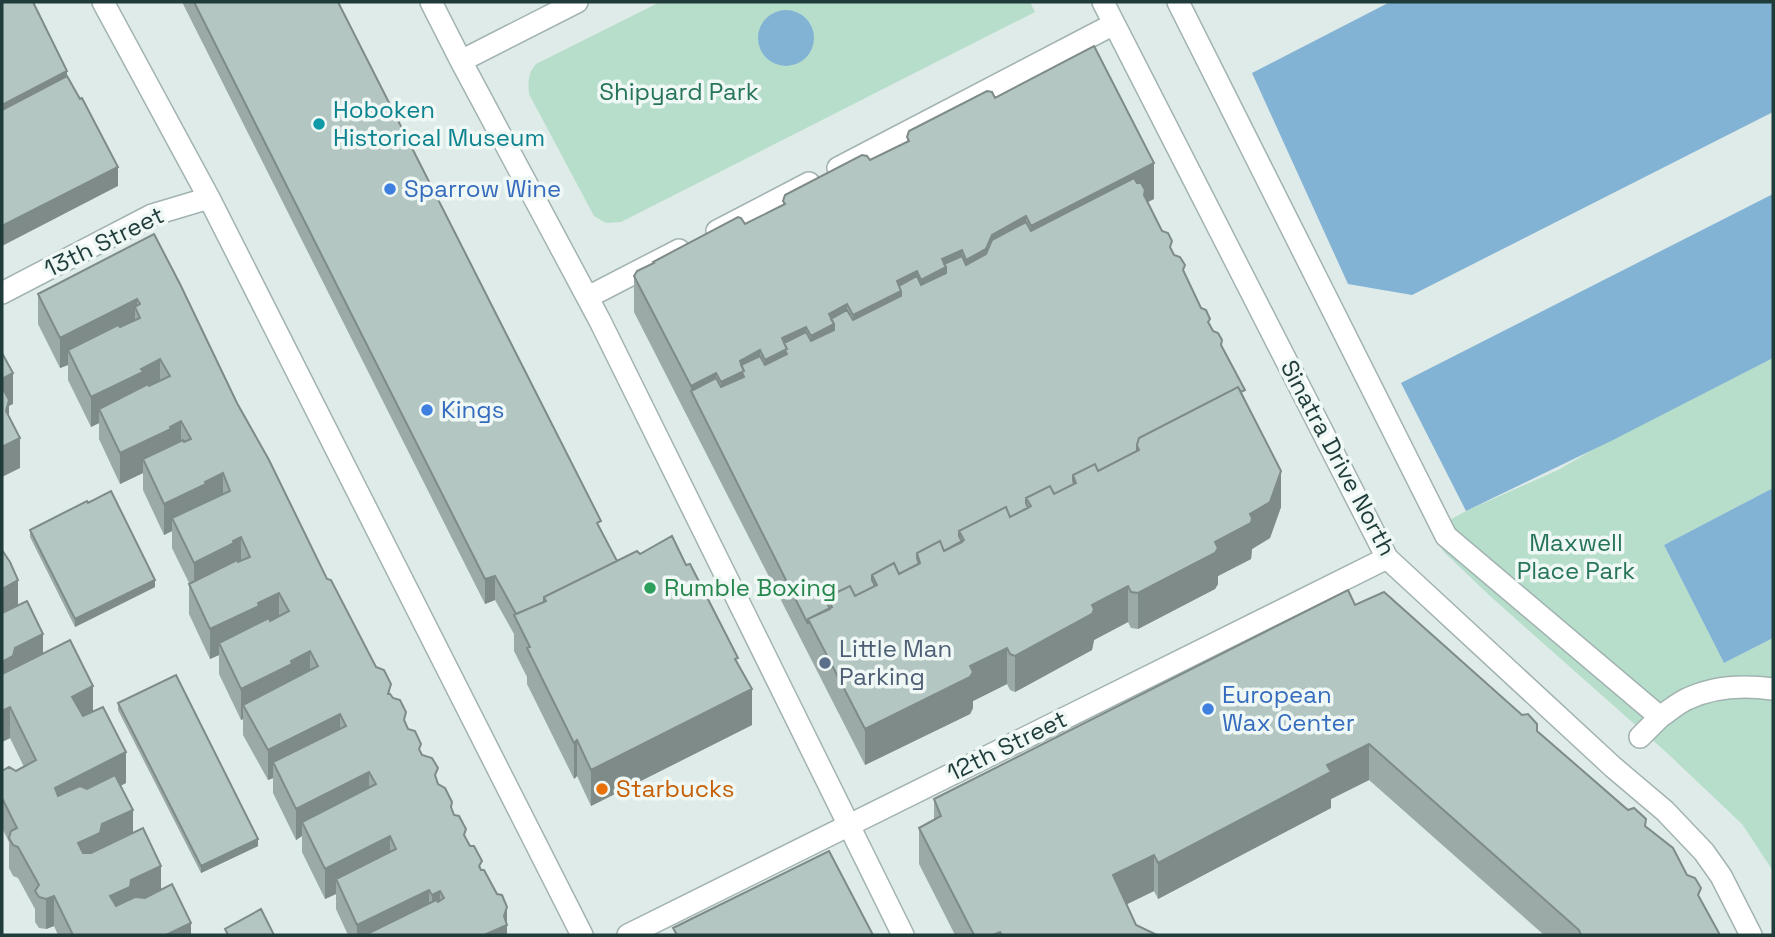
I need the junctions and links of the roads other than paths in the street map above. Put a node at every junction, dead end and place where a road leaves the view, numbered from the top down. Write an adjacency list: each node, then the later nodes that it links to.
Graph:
1 (103, 2): 8 (street)
2 (431, 2): 7 (street)
3 (577, 2): 7 (street)
4 (1103, 2): 6 (street, Sinatra Drive North)
5 (1178, 2): 13 (street)
6 (1114, 24): 10 (street); 11 (street, Sinatra Drive North)
7 (461, 61): 10 (street)
8 (209, 198): 9 (street, 13th Street); 16 (street)
9 (2, 293)
10 (588, 298): 15 (street)
11 (1387, 558): 15 (street, 12th Street); 19 (street, Sinatra Drive North)
12 (1773, 690): 13 (street)
13 (1660, 717): 14 (street)
14 (1640, 737)
15 (848, 825): 17 (street, 12th Street); 18 (street)
16 (582, 935)
17 (628, 935)
18 (903, 935)
19 (1751, 935)

